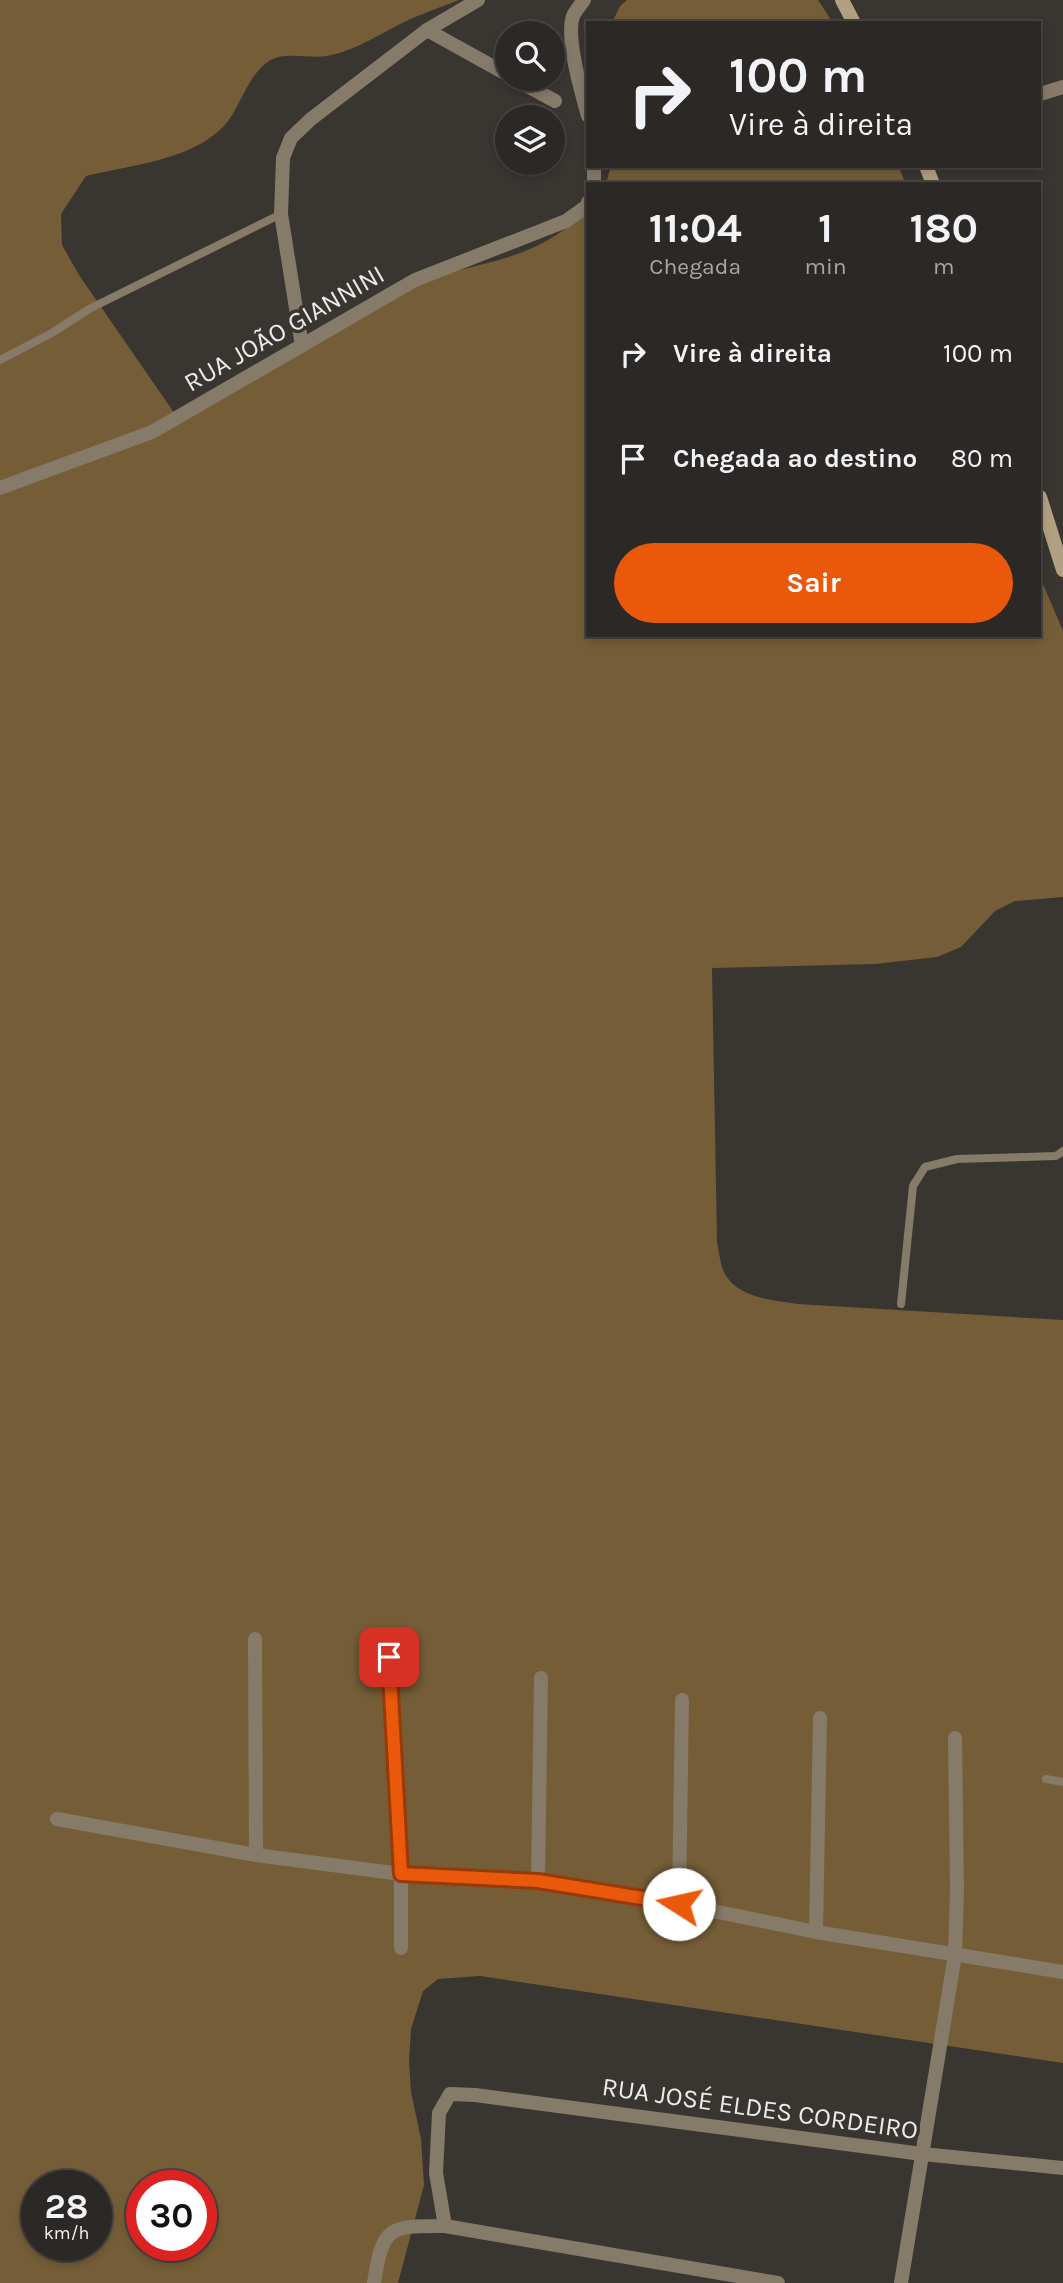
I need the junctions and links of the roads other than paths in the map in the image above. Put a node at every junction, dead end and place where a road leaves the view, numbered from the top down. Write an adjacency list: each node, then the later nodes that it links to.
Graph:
1 (478, 0): 5 (street)
2 (584, 0): 11 (street)
3 (842, 0): 4 (main road)
4 (853, 21)
5 (427, 30): 6 (street); 13 (street)
6 (495, 68)
7 (1063, 87): 9 (street)
8 (537, 91): 10 (street)
9 (1041, 94)
10 (555, 101)
11 (586, 108)
12 (586, 207): 14 (street, RUA JOÃO GIANNINI)
13 (281, 214): 14 (street); 15 (lane)
14 (302, 346): 16 (street, RUA JOÃO GIANNINI)
15 (0, 360)
16 (0, 488)
17 (1041, 500): 18 (main road)
18 (1063, 570)
19 (1063, 1151): 20 (lane)
20 (901, 1304)
21 (255, 1639): 30 (street)
22 (389, 1657): 31 (street)
23 (541, 1678): 32 (street)
24 (682, 1700): 33 (street)
25 (820, 1718): 34 (street)
26 (955, 1738): 36 (street)
27 (1046, 1779): 28 (lane)
28 (1063, 1782)
29 (57, 1819): 30 (street)
30 (256, 1855): 31 (street)
31 (401, 1874): 32 (street); 35 (street)
32 (538, 1881): 33 (street)
33 (679, 1904): 34 (street)
34 (816, 1932): 36 (street)
35 (401, 1948)
36 (955, 1955): 37 (street); 38 (street)
37 (1063, 1972)
38 (922, 2154): 39 (street, RUA JOSÉ ELDES CORDEIRO); 40 (street, RUA JOSÉ ELDES CORDEIRO); 43 (street)
39 (1063, 2168)
40 (445, 2226): 41 (street); 42 (street)
41 (374, 2283)
42 (778, 2283)
43 (901, 2283)

